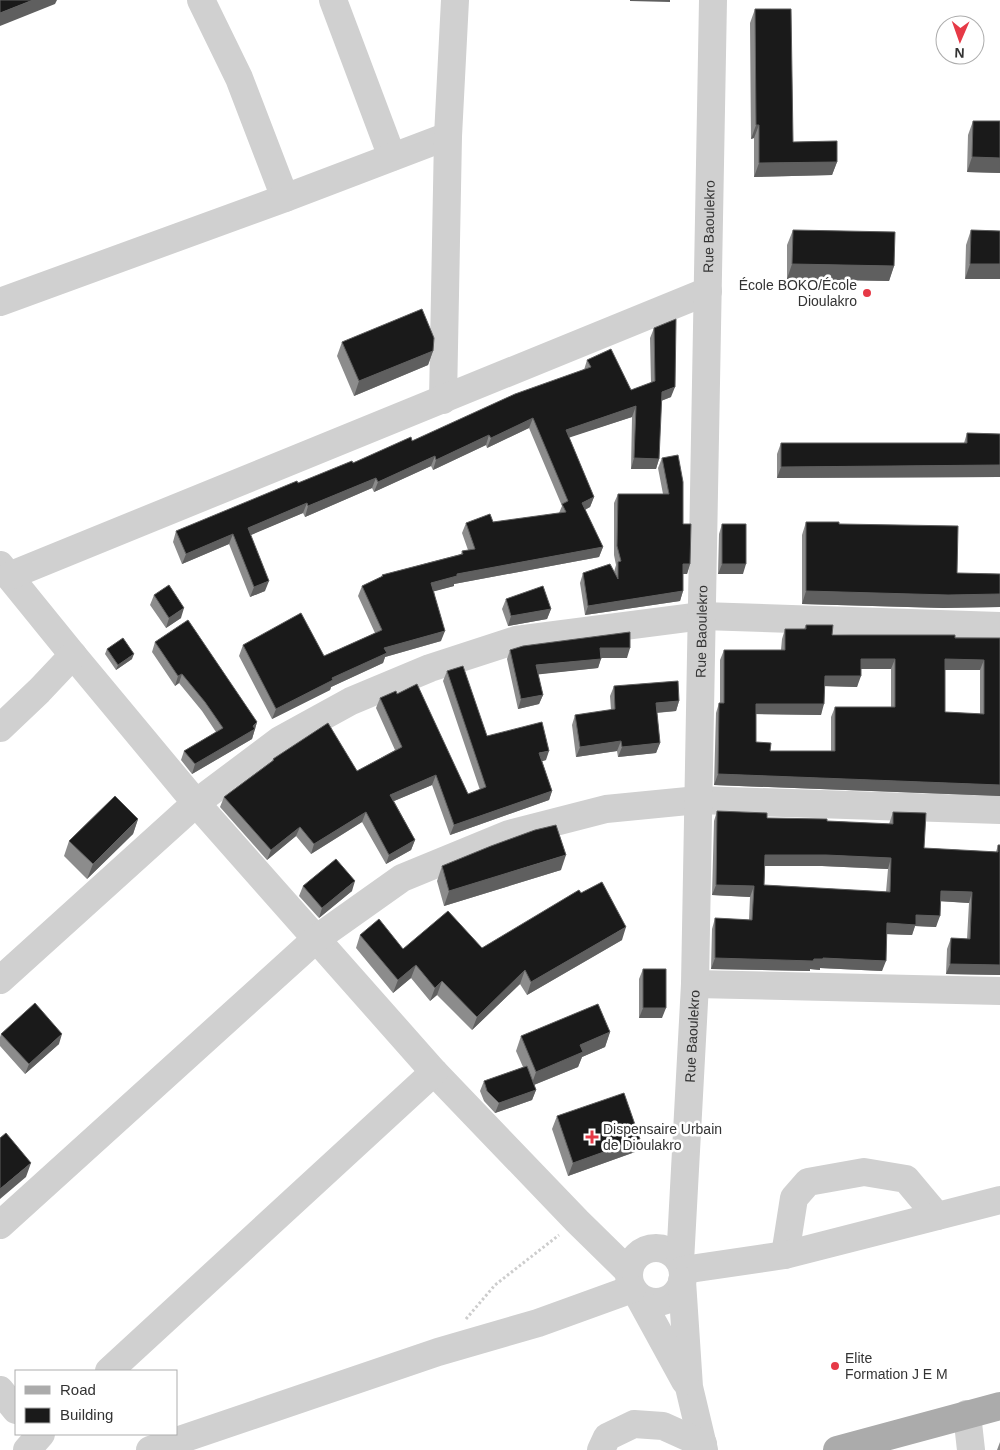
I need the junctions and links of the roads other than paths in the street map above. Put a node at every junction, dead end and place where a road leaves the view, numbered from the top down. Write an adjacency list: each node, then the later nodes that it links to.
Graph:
1 (201, 0): 7 (street)
2 (333, 0): 6 (street)
3 (454, 0): 5 (street)
4 (713, 0): 8 (street, Rue Baoulekro)
5 (448, 136): 6 (street); 10 (street)
6 (392, 157): 7 (street)
7 (285, 198): 9 (street)
8 (708, 291): 10 (street); 12 (street, Rue Baoulekro)
9 (0, 302)
10 (443, 400): 11 (street)
11 (5, 571): 14 (street, Rue Baoulekro)
12 (702, 616): 13 (street); 18 (street, Rue Baoulekro); 19 (street)
13 (1000, 626)
14 (73, 655): 15 (street); 19 (street, Rue Baoulekro)
15 (39, 692): 16 (street); 17 (street)
16 (0, 705)
17 (0, 728)
18 (698, 800): 20 (street); 21 (street); 23 (street, Rue Baoulekro)
19 (196, 803): 21 (street, Rue Baoulekro); 22 (street)
20 (1000, 810)
21 (316, 939): 25 (street, Rue Baoulekro); 28 (street)
22 (0, 980)
23 (695, 984): 24 (street); 30 (street, Rue Baoulekro)
24 (1000, 991)
25 (434, 1072): 31 (street, Rue Baoulekro); 32 (street)
26 (1000, 1200): 27 (street)
27 (937, 1216): 29 (street); 29 (street)
28 (0, 1225)
29 (785, 1254): 30 (street)
30 (682, 1271): 31 (street); 31 (street); 33 (street, Rue Baoulekro)
31 (633, 1286): 33 (street, Rue Baoulekro); 39 (street)
32 (110, 1370)
33 (689, 1387): 38 (street, Rue Baoulekro)
34 (0, 1390): 36 (street)
35 (1000, 1406): 37 (main road)
36 (15, 1409)
37 (967, 1414): 41 (main road); 42 (street)
38 (704, 1447): 40 (street)
39 (150, 1450)
40 (601, 1450)
41 (837, 1450)
42 (971, 1450)

